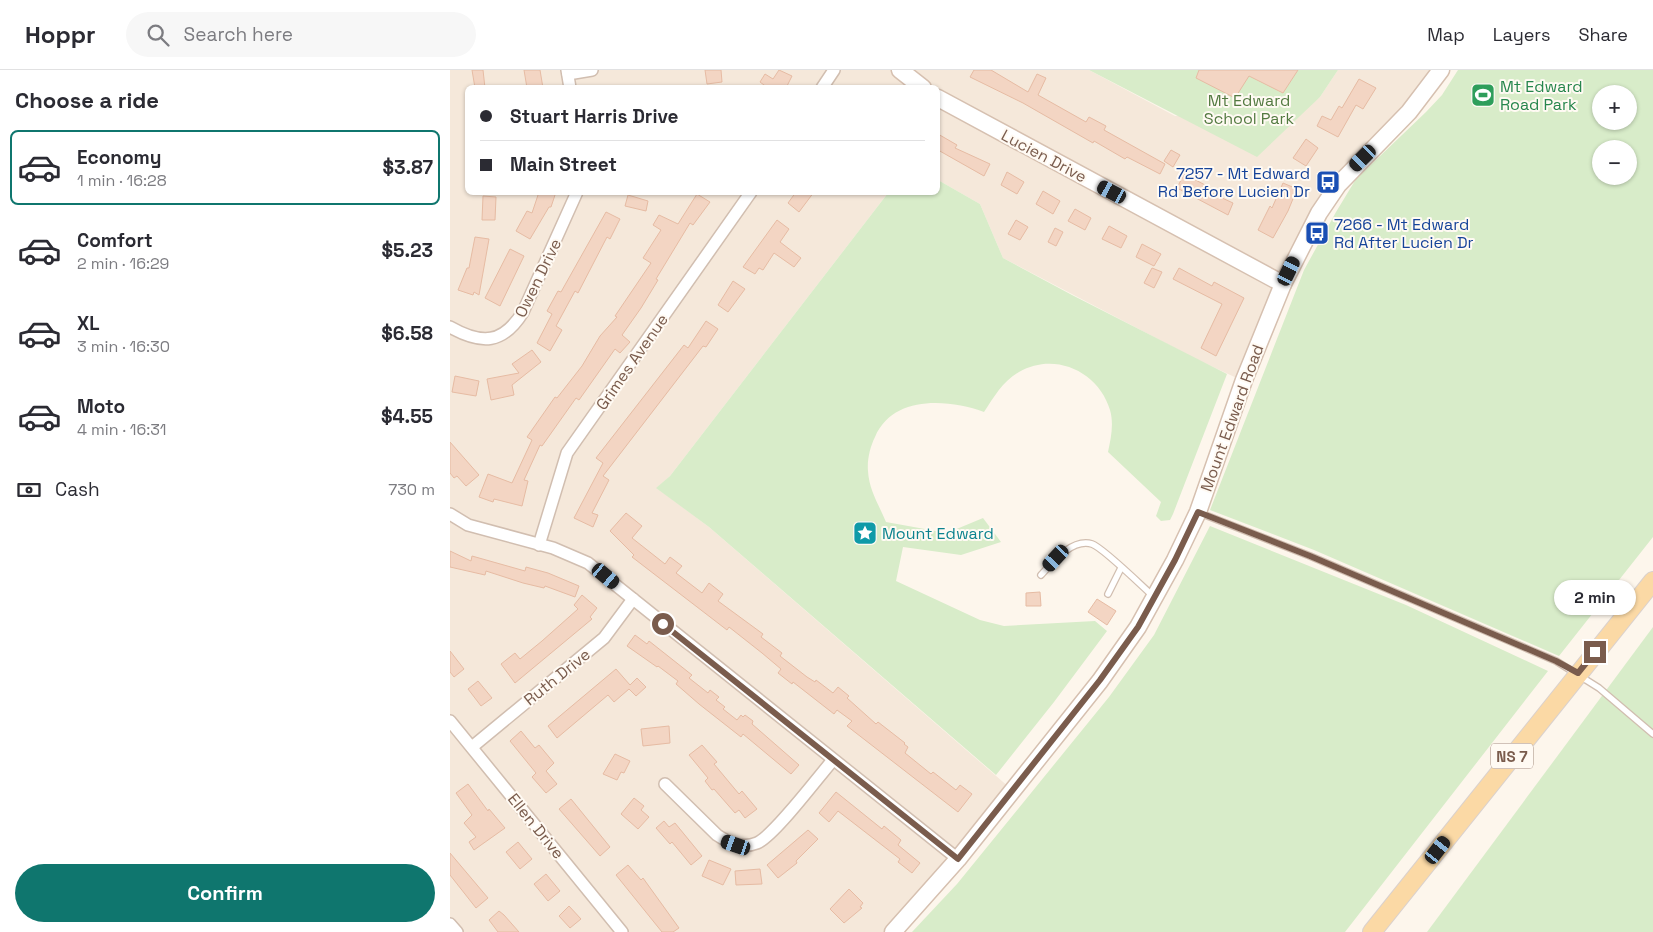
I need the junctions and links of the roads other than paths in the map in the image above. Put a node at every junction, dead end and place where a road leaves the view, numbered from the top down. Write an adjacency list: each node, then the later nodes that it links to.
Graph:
1 (592, 70): 5 (street)
2 (834, 70): 7 (street)
3 (900, 70): 8 (street)
4 (1441, 70): 12 (street, Mount Edward Road)
5 (567, 72): 6 (street)
6 (569, 85)
7 (824, 85)
8 (919, 85)
9 (940, 99): 12 (street, Lucien Drive)
10 (576, 195): 13 (street, Owen Drive)
11 (749, 195): 16 (street, Grimes Avenue)
12 (1283, 284): 14 (street, Mount Edward Road)
13 (450, 327)
14 (1198, 512): 21 (street, Mount Edward Road); 23 (lane)
15 (450, 514): 16 (street)
16 (539, 545): 22 (street)
17 (1121, 568): 18 (lane); 20 (lane); 21 (lane)
18 (1041, 575)
19 (1653, 581): 23 (main road, NS 7)
20 (1108, 594)
21 (1155, 597): 29 (street, Mount Edward Road)
22 (633, 599): 26 (street, Ruth Drive); 27 (street)
23 (1578, 673): 25 (lane); 34 (main road, NS 7)
24 (450, 721): 26 (street, Ellen Drive)
25 (1653, 734)
26 (472, 747): 32 (street, Ellen Drive)
27 (833, 760): 28 (street); 29 (street)
28 (665, 784)
29 (958, 859): 33 (street, Mount Edward Road)
30 (450, 924): 31 (street)
31 (457, 932)
32 (622, 932)
33 (893, 932)
34 (1372, 932)

